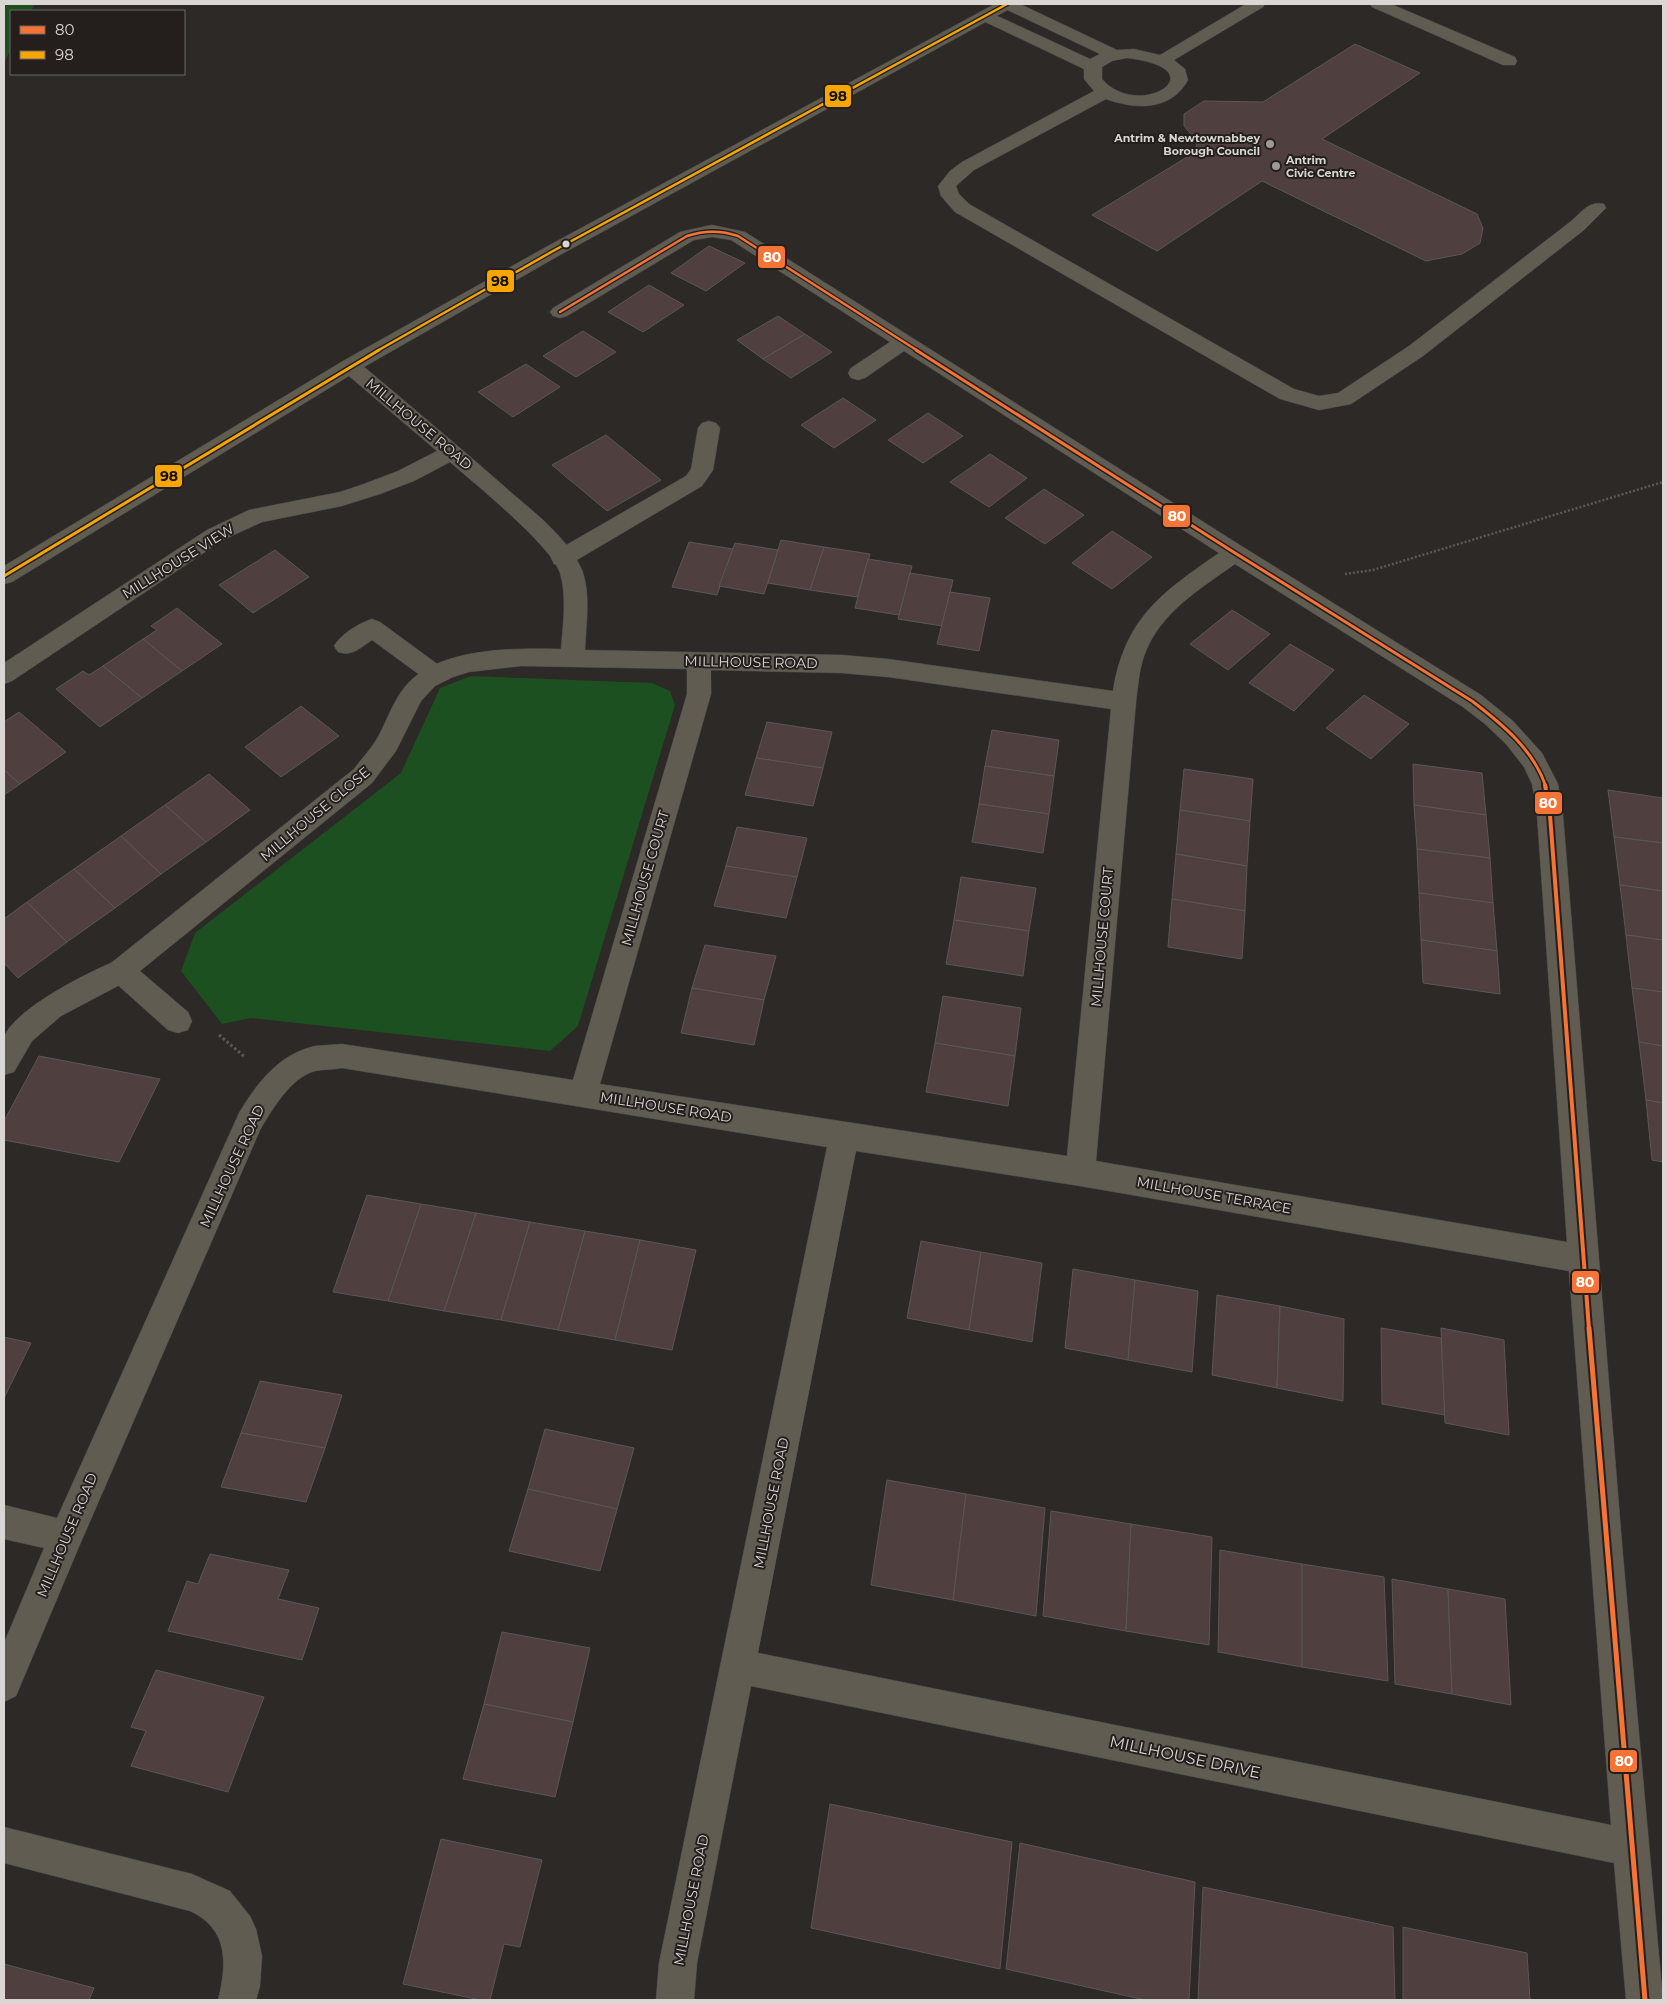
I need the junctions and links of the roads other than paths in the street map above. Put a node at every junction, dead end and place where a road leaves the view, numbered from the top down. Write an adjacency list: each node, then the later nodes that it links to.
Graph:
1 (1007, 4): 4 (main road); 5 (street)
2 (1258, 4): 6 (street)
3 (1378, 4): 7 (street)
4 (985, 16): 8 (street); 13 (main road)
5 (1115, 54): 6 (street); 8 (street)
6 (1163, 60): 9 (street)
7 (1509, 61)
8 (1093, 67): 9 (street)
9 (1105, 92): 10 (street)
10 (1597, 208)
11 (560, 312): 12 (street)
12 (904, 341): 14 (street); 17 (street)
13 (350, 366): 16 (street, MILLHOUSE ROAD); 19 (main road)
14 (858, 373)
15 (709, 428): 18 (street)
16 (453, 452): 18 (street, MILLHOUSE ROAD); 23 (street, MILLHOUSE VIEW)
17 (1235, 553): 25 (street); 32 (street)
18 (562, 558): 21 (street, MILLHOUSE ROAD)
19 (4, 576)
20 (346, 646): 24 (street)
21 (572, 658): 22 (street, MILLHOUSE ROAD); 24 (street, MILLHOUSE CLOSE)
22 (699, 662): 25 (street, MILLHOUSE ROAD); 29 (street, MILLHOUSE COURT)
23 (4, 675)
24 (436, 675): 26 (street, MILLHOUSE CLOSE)
25 (1124, 702): 31 (street, MILLHOUSE COURT)
26 (121, 972): 27 (street); 28 (street, MILLHOUSE CLOSE)
27 (178, 1021)
28 (4, 1063)
29 (583, 1093): 30 (street, MILLHOUSE ROAD); 34 (street, MILLHOUSE ROAD)
30 (844, 1136): 31 (street, MILLHOUSE TERRACE); 35 (street, MILLHOUSE ROAD)
31 (1080, 1172): 32 (street, MILLHOUSE TERRACE)
32 (1584, 1259): 38 (street)
33 (4, 1522): 34 (street)
34 (66, 1537): 36 (street, MILLHOUSE ROAD)
35 (738, 1666): 38 (street, MILLHOUSE DRIVE); 40 (street, MILLHOUSE ROAD)
36 (4, 1684)
37 (4, 1845): 39 (street)
38 (1631, 1848): 41 (street)
39 (237, 2000)
40 (675, 2000)
41 (1646, 2000)

